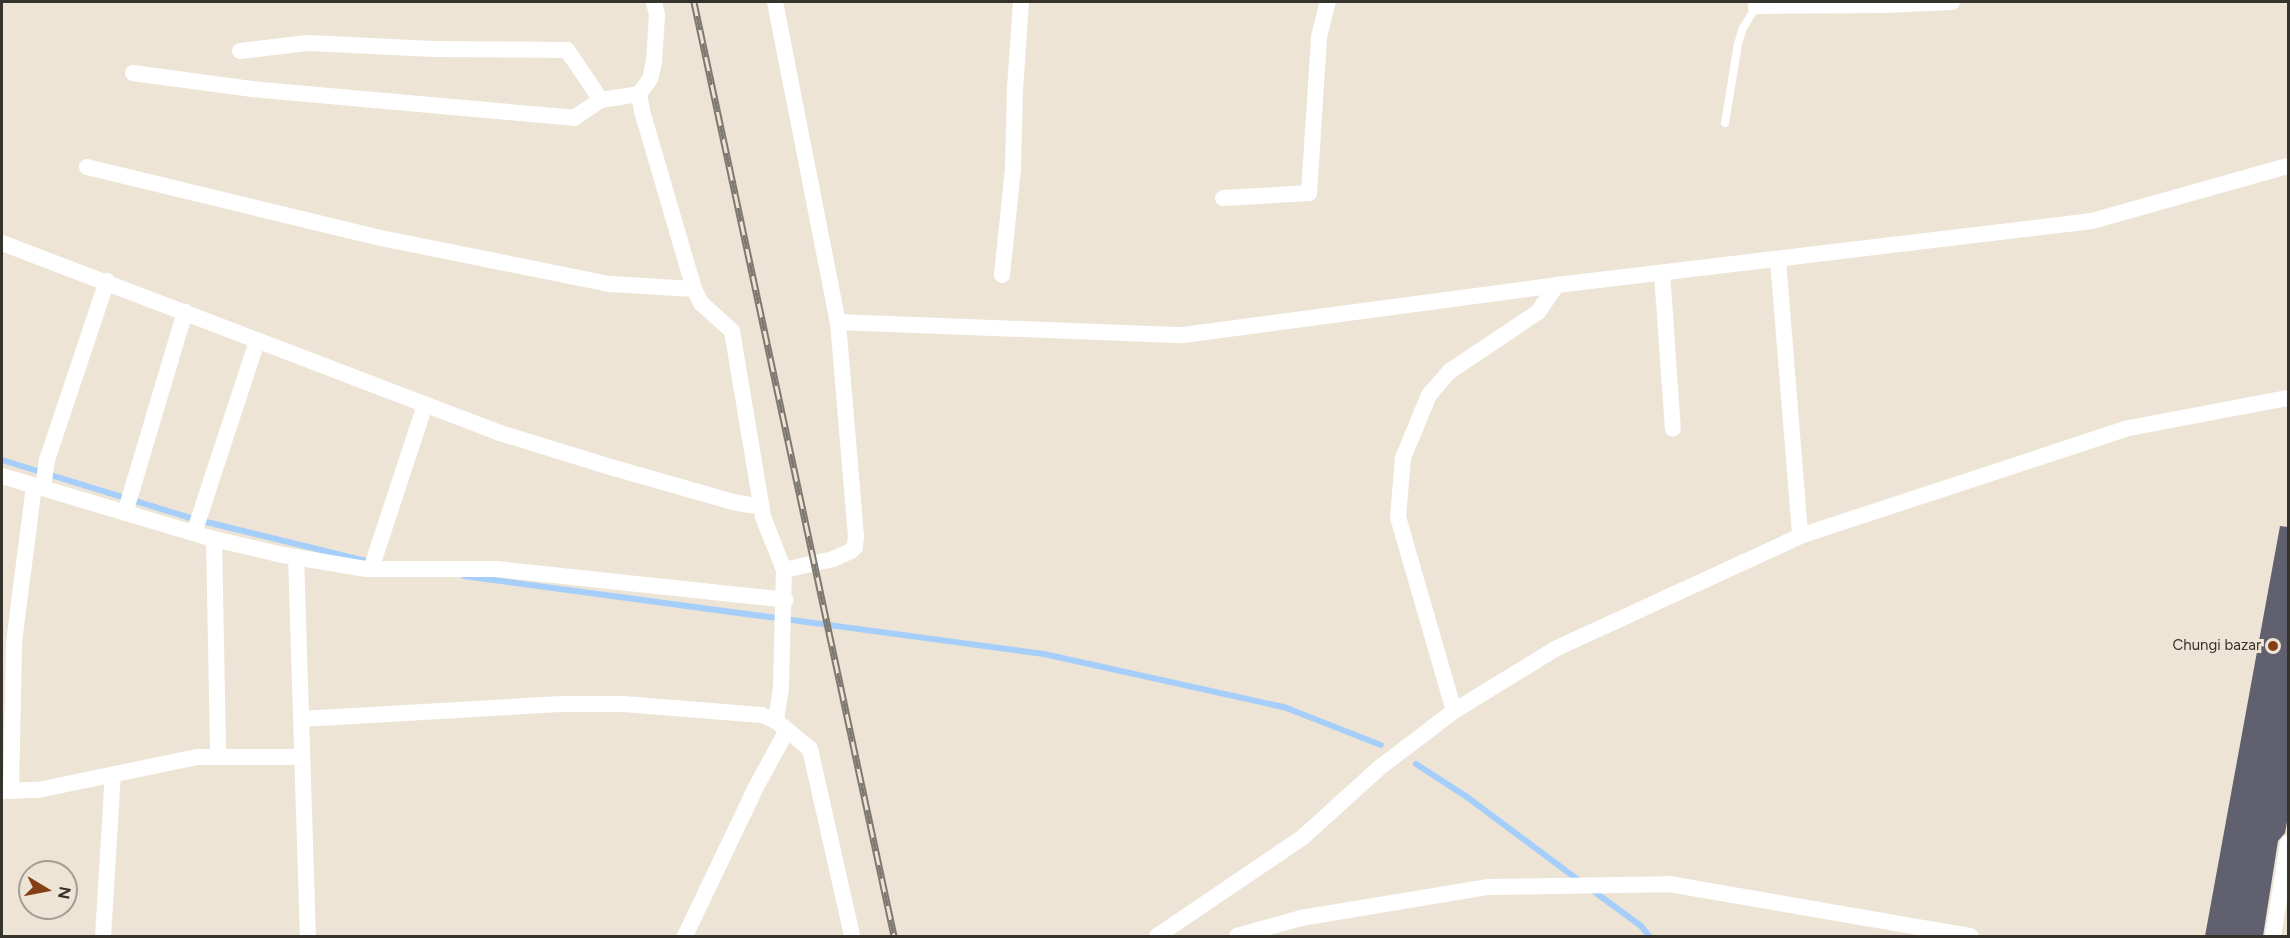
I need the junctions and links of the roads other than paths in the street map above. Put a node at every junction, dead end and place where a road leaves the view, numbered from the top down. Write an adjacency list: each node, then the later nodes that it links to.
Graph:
1 (654, 2): 9 (street)
2 (775, 2): 23 (street)
3 (1021, 2): 18 (street)
4 (1328, 2): 14 (street)
5 (1952, 2): 6 (street)
6 (1756, 4): 11 (lane)
7 (240, 51): 10 (street)
8 (133, 73): 10 (street)
9 (639, 94): 10 (street); 21 (street)
10 (601, 100)
11 (1725, 123)
12 (2289, 166): 16 (street)
13 (87, 167): 21 (street)
14 (1223, 198)
15 (2, 243): 19 (street)
16 (1778, 260): 17 (street); 33 (street)
17 (1662, 273): 20 (street); 27 (street)
18 (1002, 276)
19 (107, 281): 22 (street); 29 (street)
20 (1557, 285): 23 (street); 39 (street)
21 (694, 289): 30 (street)
22 (185, 312): 24 (street); 31 (street)
23 (838, 322): 37 (street)
24 (257, 340): 26 (street); 32 (street)
25 (2289, 398): 33 (street)
26 (425, 405): 30 (street); 36 (street)
27 (1673, 429)
28 (2, 476): 29 (street)
29 (38, 487): 31 (street); 45 (street)
30 (761, 507): 37 (street)
31 (124, 513): 32 (street)
32 (194, 533): 34 (street)
33 (1800, 536): 39 (street)
34 (214, 539): 35 (street); 42 (street)
35 (296, 557): 36 (street); 40 (street)
36 (371, 569): 38 (street)
37 (784, 570): 38 (street)
38 (785, 600): 41 (street)
39 (1454, 711): 51 (street)
40 (301, 719): 41 (street); 43 (street)
41 (782, 725): 49 (street); 50 (street)
42 (218, 757): 43 (street); 44 (street)
43 (300, 757): 48 (street)
44 (113, 774): 45 (street); 47 (street)
45 (6, 791)
46 (2289, 843): 54 (street)
47 (103, 936)
48 (308, 936)
49 (685, 936)
50 (852, 936)
51 (1157, 936)
52 (1237, 936): 53 (street)
53 (1971, 936)
54 (2273, 936)

